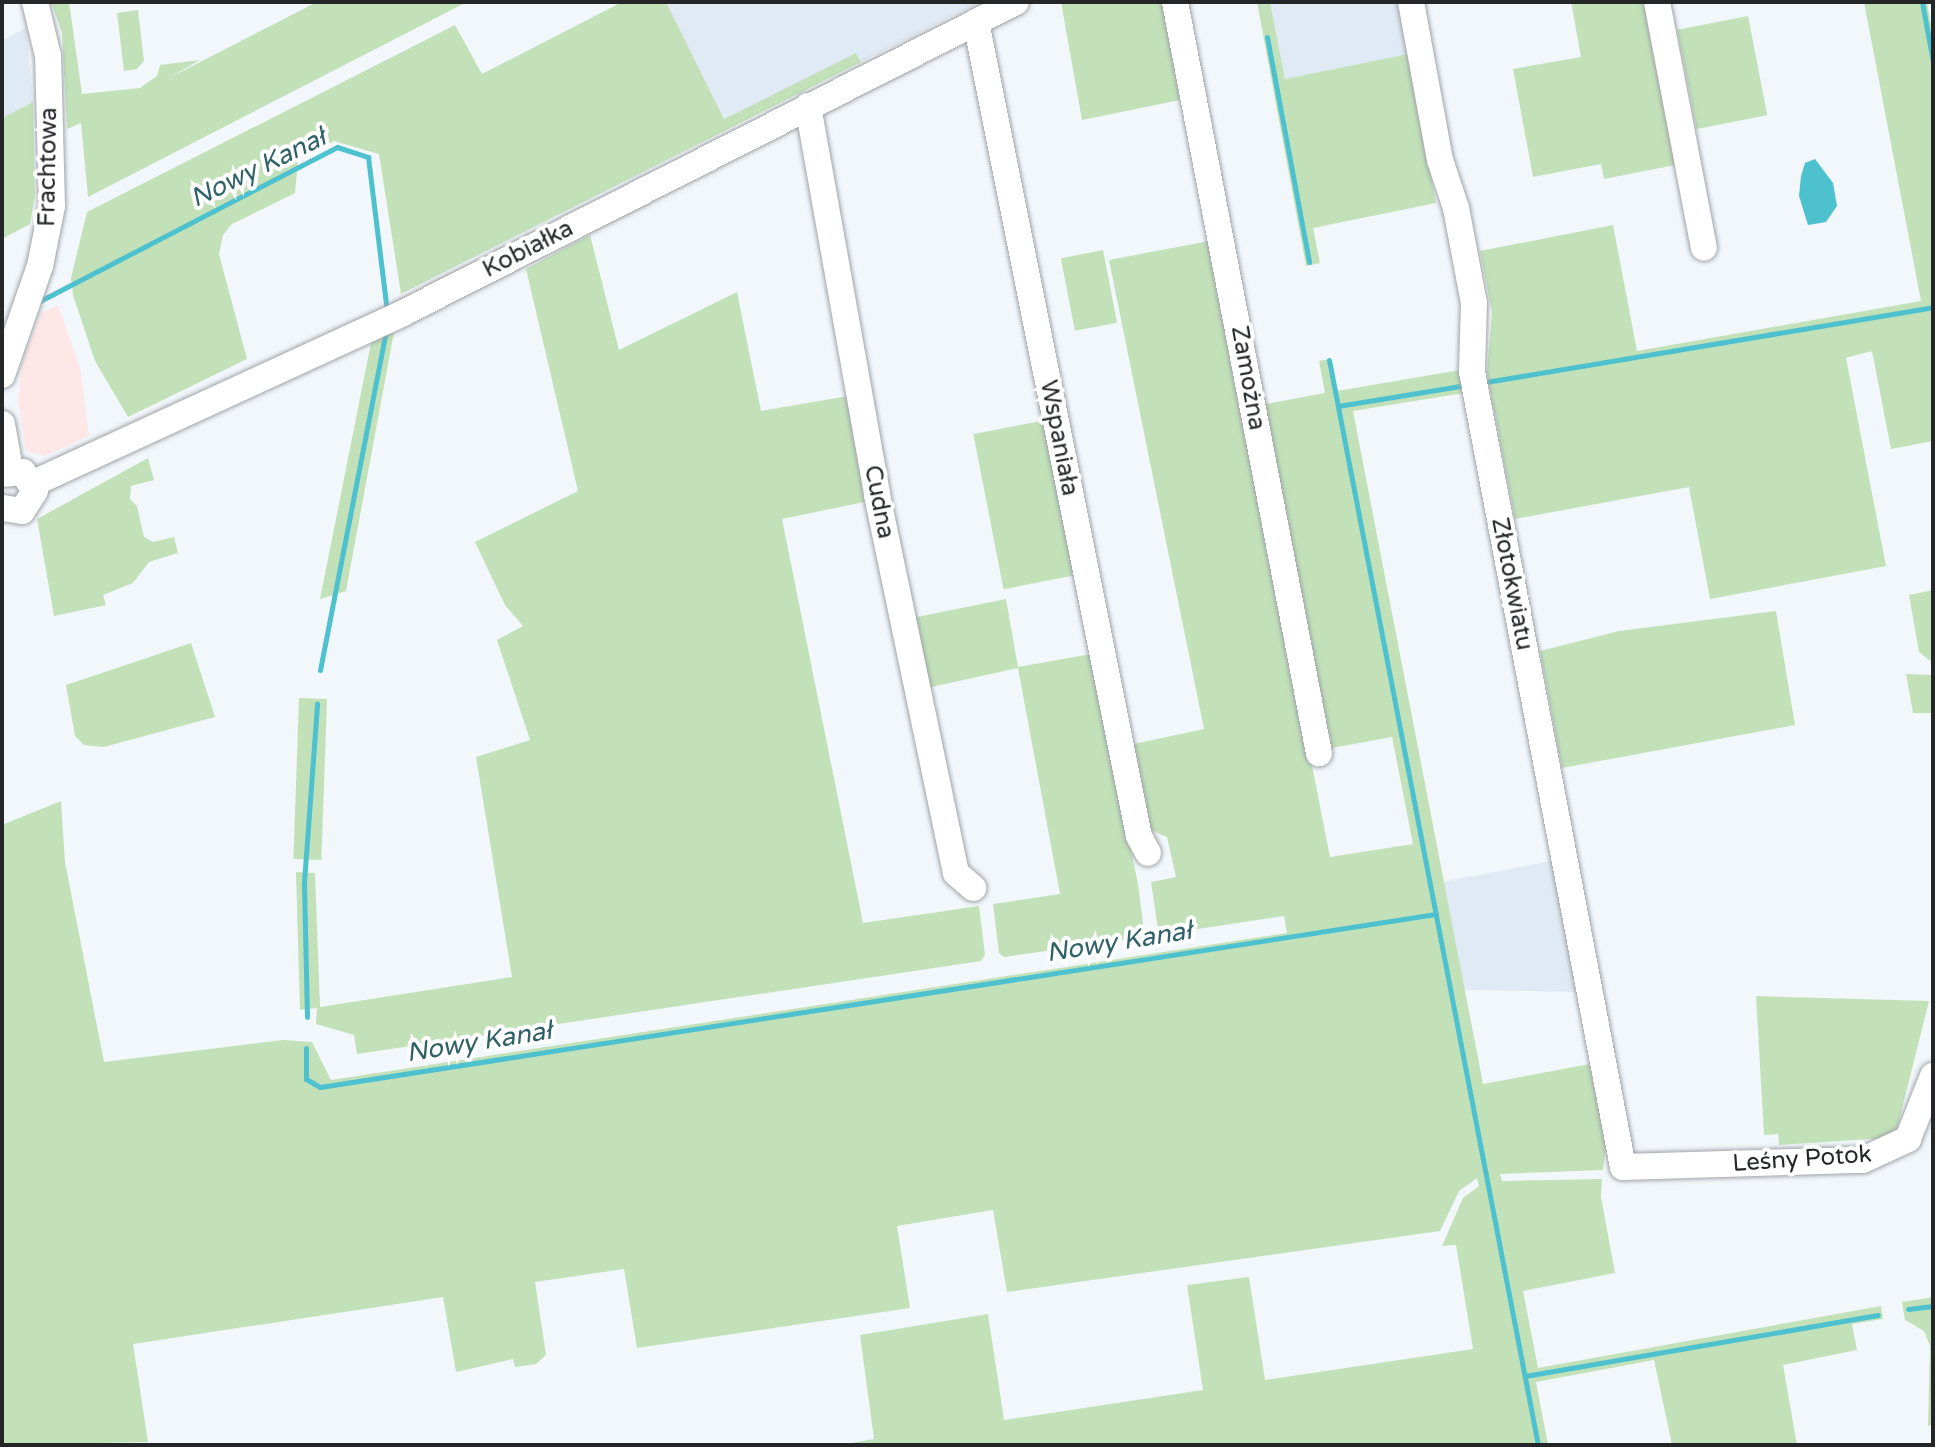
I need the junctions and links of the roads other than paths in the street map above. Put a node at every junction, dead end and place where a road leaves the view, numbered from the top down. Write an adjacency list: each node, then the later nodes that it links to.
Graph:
1 (35, 2): 9 (street, Frachtowa)
2 (1016, 2): 6 (street, Kobiałka)
3 (1175, 2): 14 (street, Zamożna)
4 (1411, 2): 18 (street, Złotokwiatu)
5 (1657, 2): 8 (street)
6 (976, 22): 7 (street, Kobiałka); 15 (street, Wspaniała)
7 (808, 106): 12 (street, Kobiałka); 16 (street, Cudna)
8 (1704, 248)
9 (2, 375)
10 (2, 424): 11 (street)
11 (6, 472): 12 (street)
12 (34, 483): 13 (street)
13 (2, 508)
14 (1319, 753)
15 (1148, 853)
16 (973, 888)
17 (1933, 1076): 18 (street, Leśny Potok)
18 (1623, 1167)

